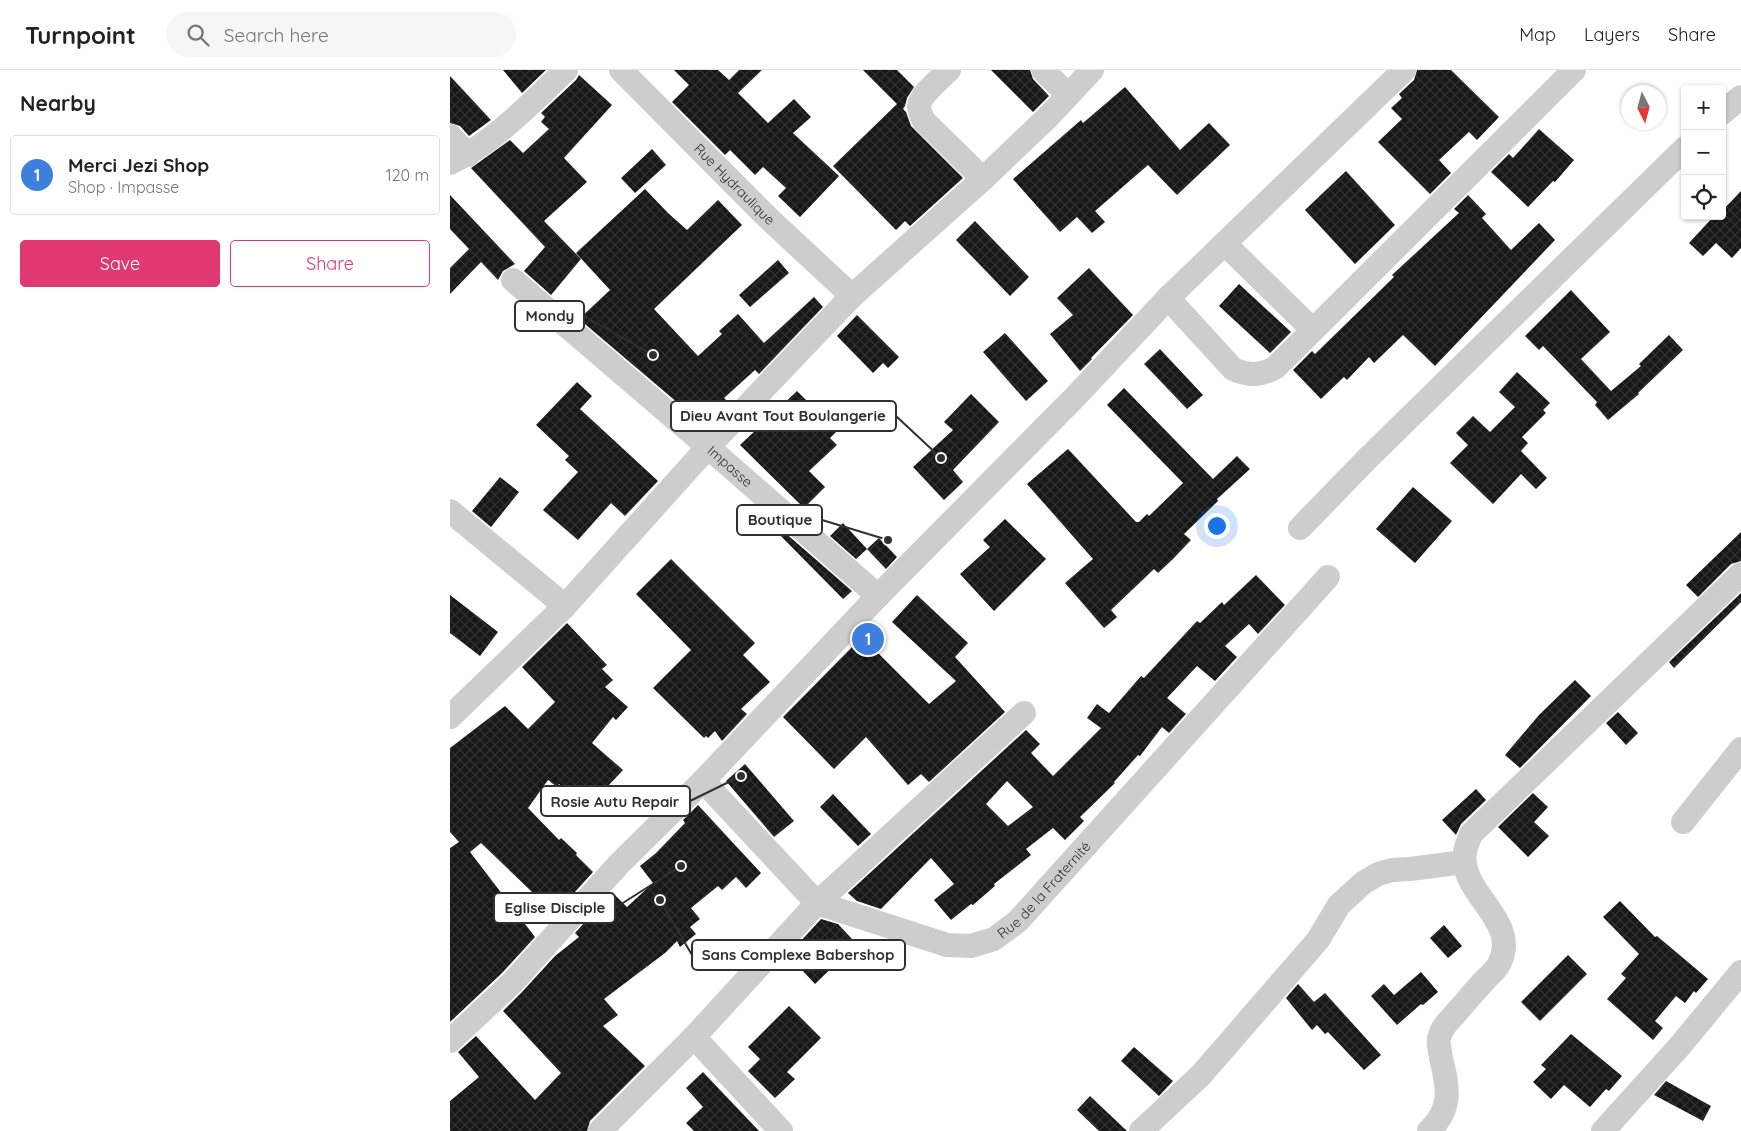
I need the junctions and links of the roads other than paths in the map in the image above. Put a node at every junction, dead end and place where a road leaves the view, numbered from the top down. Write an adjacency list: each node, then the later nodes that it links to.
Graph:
1 (566, 70): 13 (street)
2 (621, 70): 17 (street, Rue Hydraulique)
3 (949, 70): 14 (street)
4 (1042, 70): 8 (street)
5 (1092, 70): 8 (street)
6 (1404, 70): 15 (street)
7 (1574, 70): 19 (street)
8 (1068, 95): 14 (street)
9 (1741, 96): 10 (street)
10 (1726, 109)
11 (450, 136): 13 (street)
12 (1681, 152): 22 (street)
13 (459, 159)
14 (983, 179): 17 (street)
15 (1224, 244): 18 (street); 19 (street)
16 (513, 280): 20 (street, Impasse)
17 (852, 296): 20 (street)
18 (1168, 298): 19 (street); 25 (street)
19 (1313, 330)
20 (708, 446): 25 (street, Impasse); 26 (street)
21 (450, 510): 26 (street)
22 (1300, 528)
23 (1741, 574): 32 (street)
24 (1328, 578): 33 (street, Rue de la Fraternité)
25 (878, 596): 30 (street)
26 (565, 606): 28 (street)
27 (1024, 713): 33 (street)
28 (450, 717)
29 (1741, 749): 31 (street)
30 (703, 781): 33 (street, Rue de la Fraternité); 36 (street)
31 (1683, 822)
32 (1464, 862): 39 (street); 40 (street)
33 (816, 903): 35 (street)
34 (1741, 972): 41 (street)
35 (694, 1037): 37 (street); 38 (street)
36 (450, 1041)
37 (600, 1131)
38 (781, 1131)
39 (1140, 1131)
40 (1429, 1131)
41 (1604, 1131)

